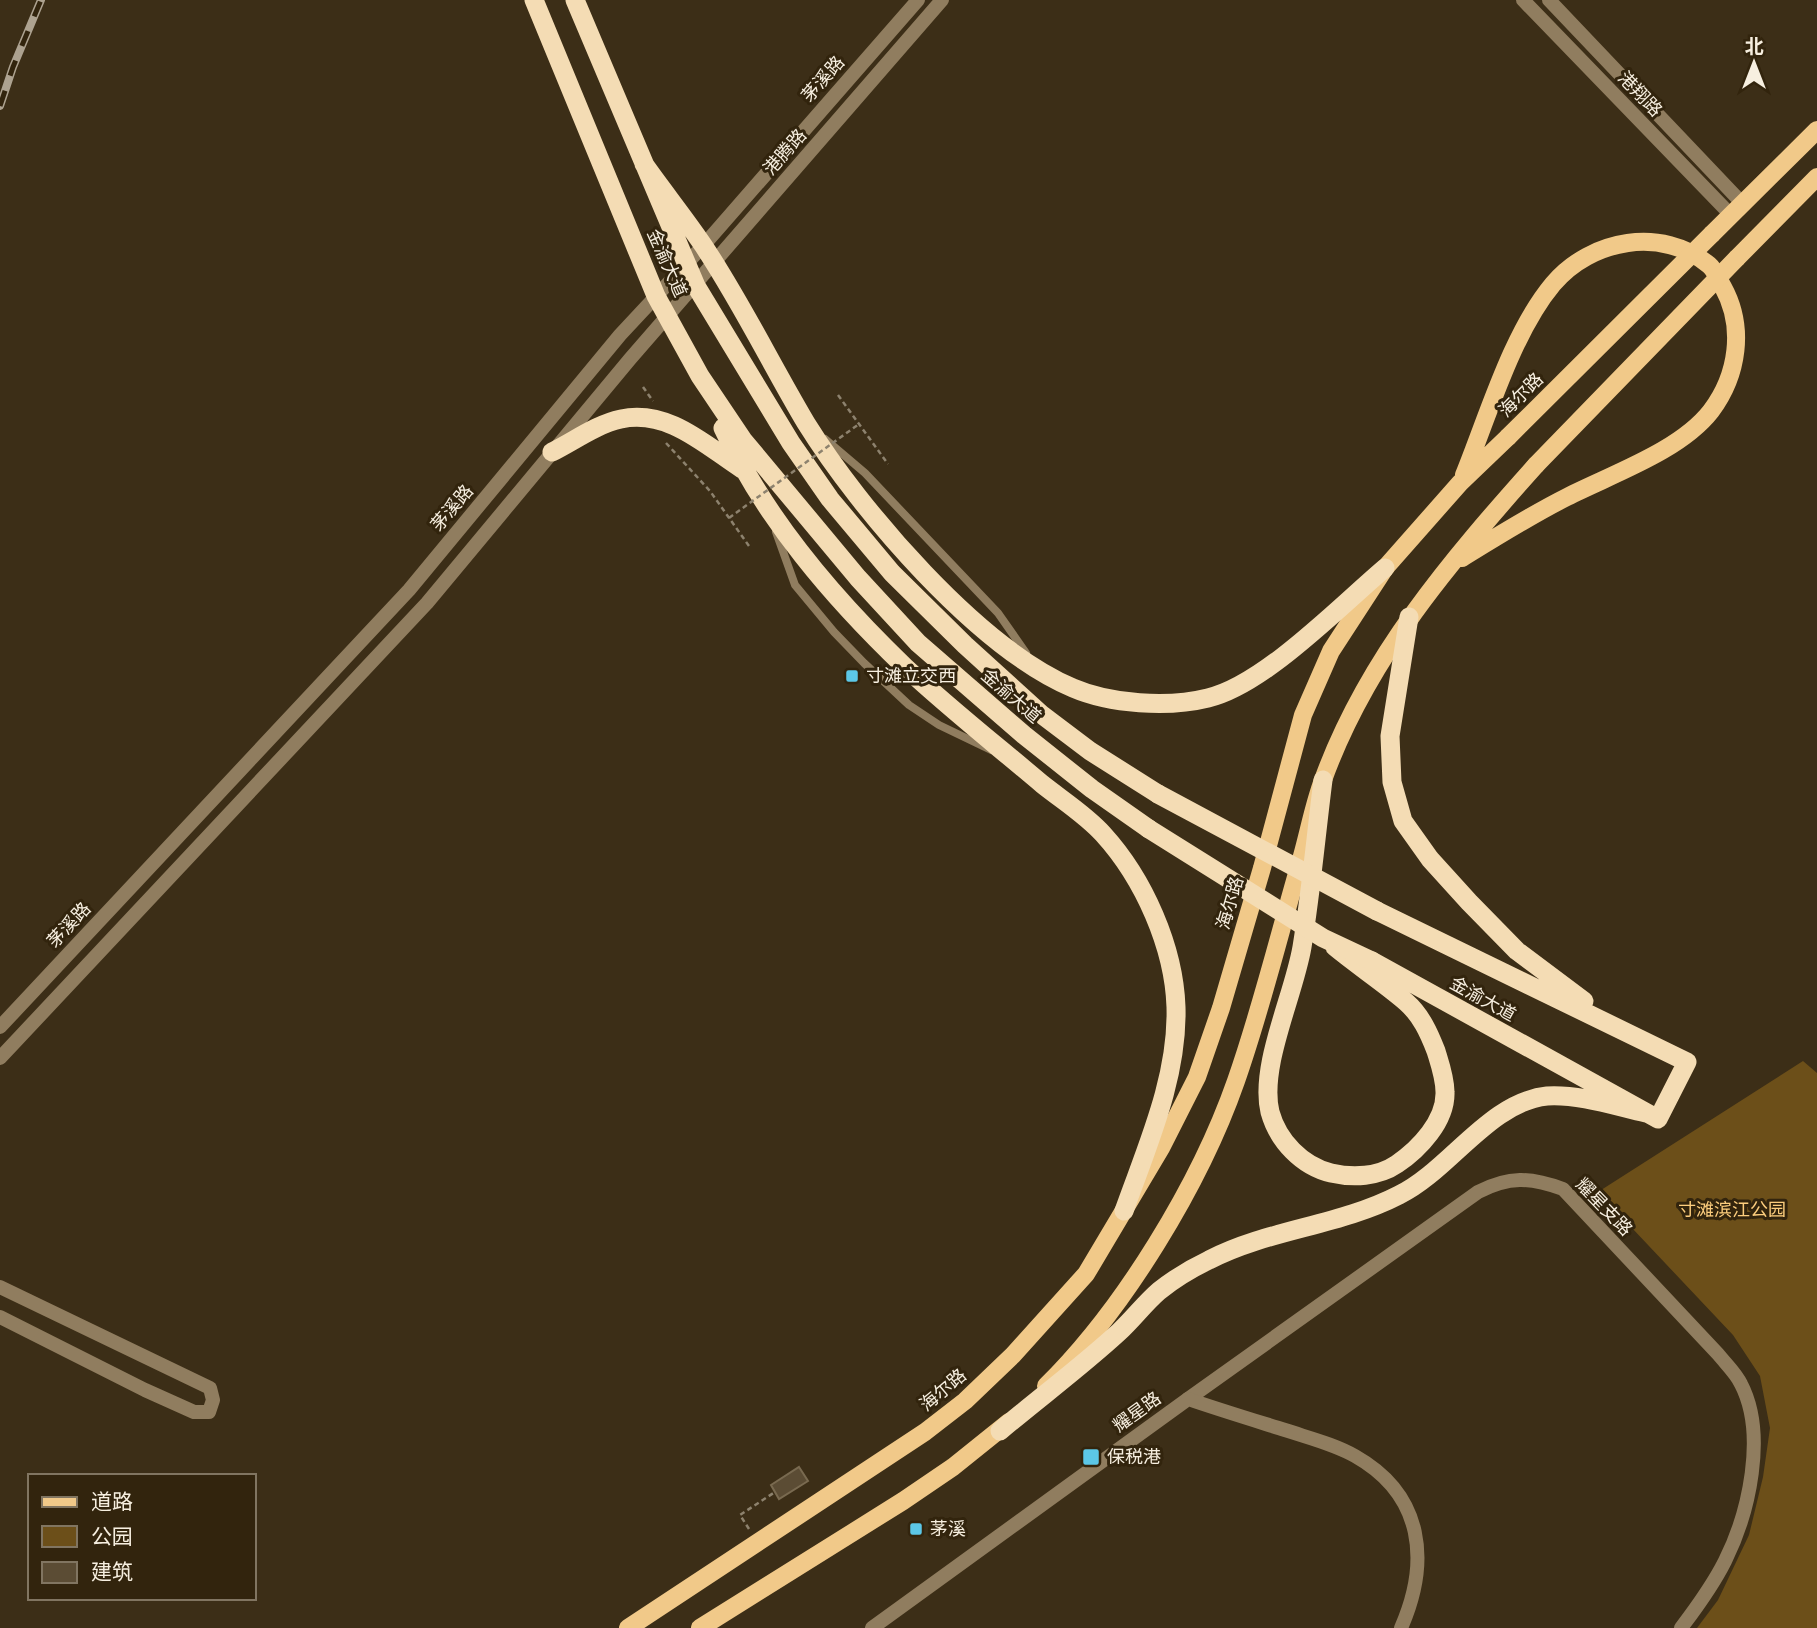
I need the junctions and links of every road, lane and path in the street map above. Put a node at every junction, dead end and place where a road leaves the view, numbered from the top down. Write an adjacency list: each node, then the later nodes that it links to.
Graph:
1 (534, 0): 15 (highway, 金渝大道)
2 (575, 0): 8 (highway, 金渝大道)
3 (918, 0): 11 (street, 茅溪路)
4 (942, 0): 12 (street, 港腾路)
5 (1523, 0): 10 (street, 港翔路)
6 (1549, 0): 10 (street, 港翔路)
7 (1817, 130): 10 (main road, 海尔路)
8 (644, 164): 11 (highway); 13 (highway, 金渝大道)
9 (1817, 177): 29 (main road, bridge)
10 (1736, 209): 26 (main road, 海尔路, bridge)
11 (703, 246): 12 (highway); 13 (street, 茅溪路)
12 (714, 264): 14 (street); 30 (highway)
13 (685, 265): 14 (highway, 金渝大道); 15 (street, 茅溪路)
14 (696, 286): 16 (street); 35 (highway, 金渝大道, bridge)
15 (656, 296): 16 (highway, 金渝大道); 34 (street, 茅溪路)
16 (668, 317): 17 (highway, 金渝大道); 23 (street)
17 (700, 376): 25 (highway); 33 (highway, 金渝大道, bridge)
18 (643, 387): 20 (path)
19 (838, 395): 21 (path)
20 (654, 403)
21 (859, 424): 24 (path); 27 (path, bridge)
22 (667, 443): 27 (path)
23 (552, 452): 25 (highway); 36 (street)
24 (888, 464)
25 (742, 469): 38 (highway)
26 (1460, 483): 29 (main road); 30 (main road, 海尔路)
27 (729, 518): 28 (path)
28 (749, 546)
29 (1450, 565): 31 (main road)
30 (1385, 568): 38 (main road, 海尔路)
31 (1409, 617): 32 (main road); 35 (highway)
32 (1323, 779): 33 (highway); 42 (main road)
33 (1371, 968): 37 (highway, 金渝大道)
34 (2, 1024)
35 (1634, 1036): 37 (highway, 金渝大道)
36 (0, 1058)
37 (1652, 1116): 42 (highway)
38 (1124, 1211): 44 (main road, 海尔路)
39 (0, 1287): 40 (street)
40 (0, 1317)
41 (1188, 1399): 47 (street, 耀星路); 48 (street, 耀星路); 49 (street, 耀星支路)
42 (1000, 1431): 46 (main road)
43 (775, 1492): 44 (path)
44 (758, 1542): 45 (main road, 海尔路)
45 (628, 1628)
46 (700, 1628)
47 (872, 1628)
48 (1401, 1628)
49 (1681, 1628)

